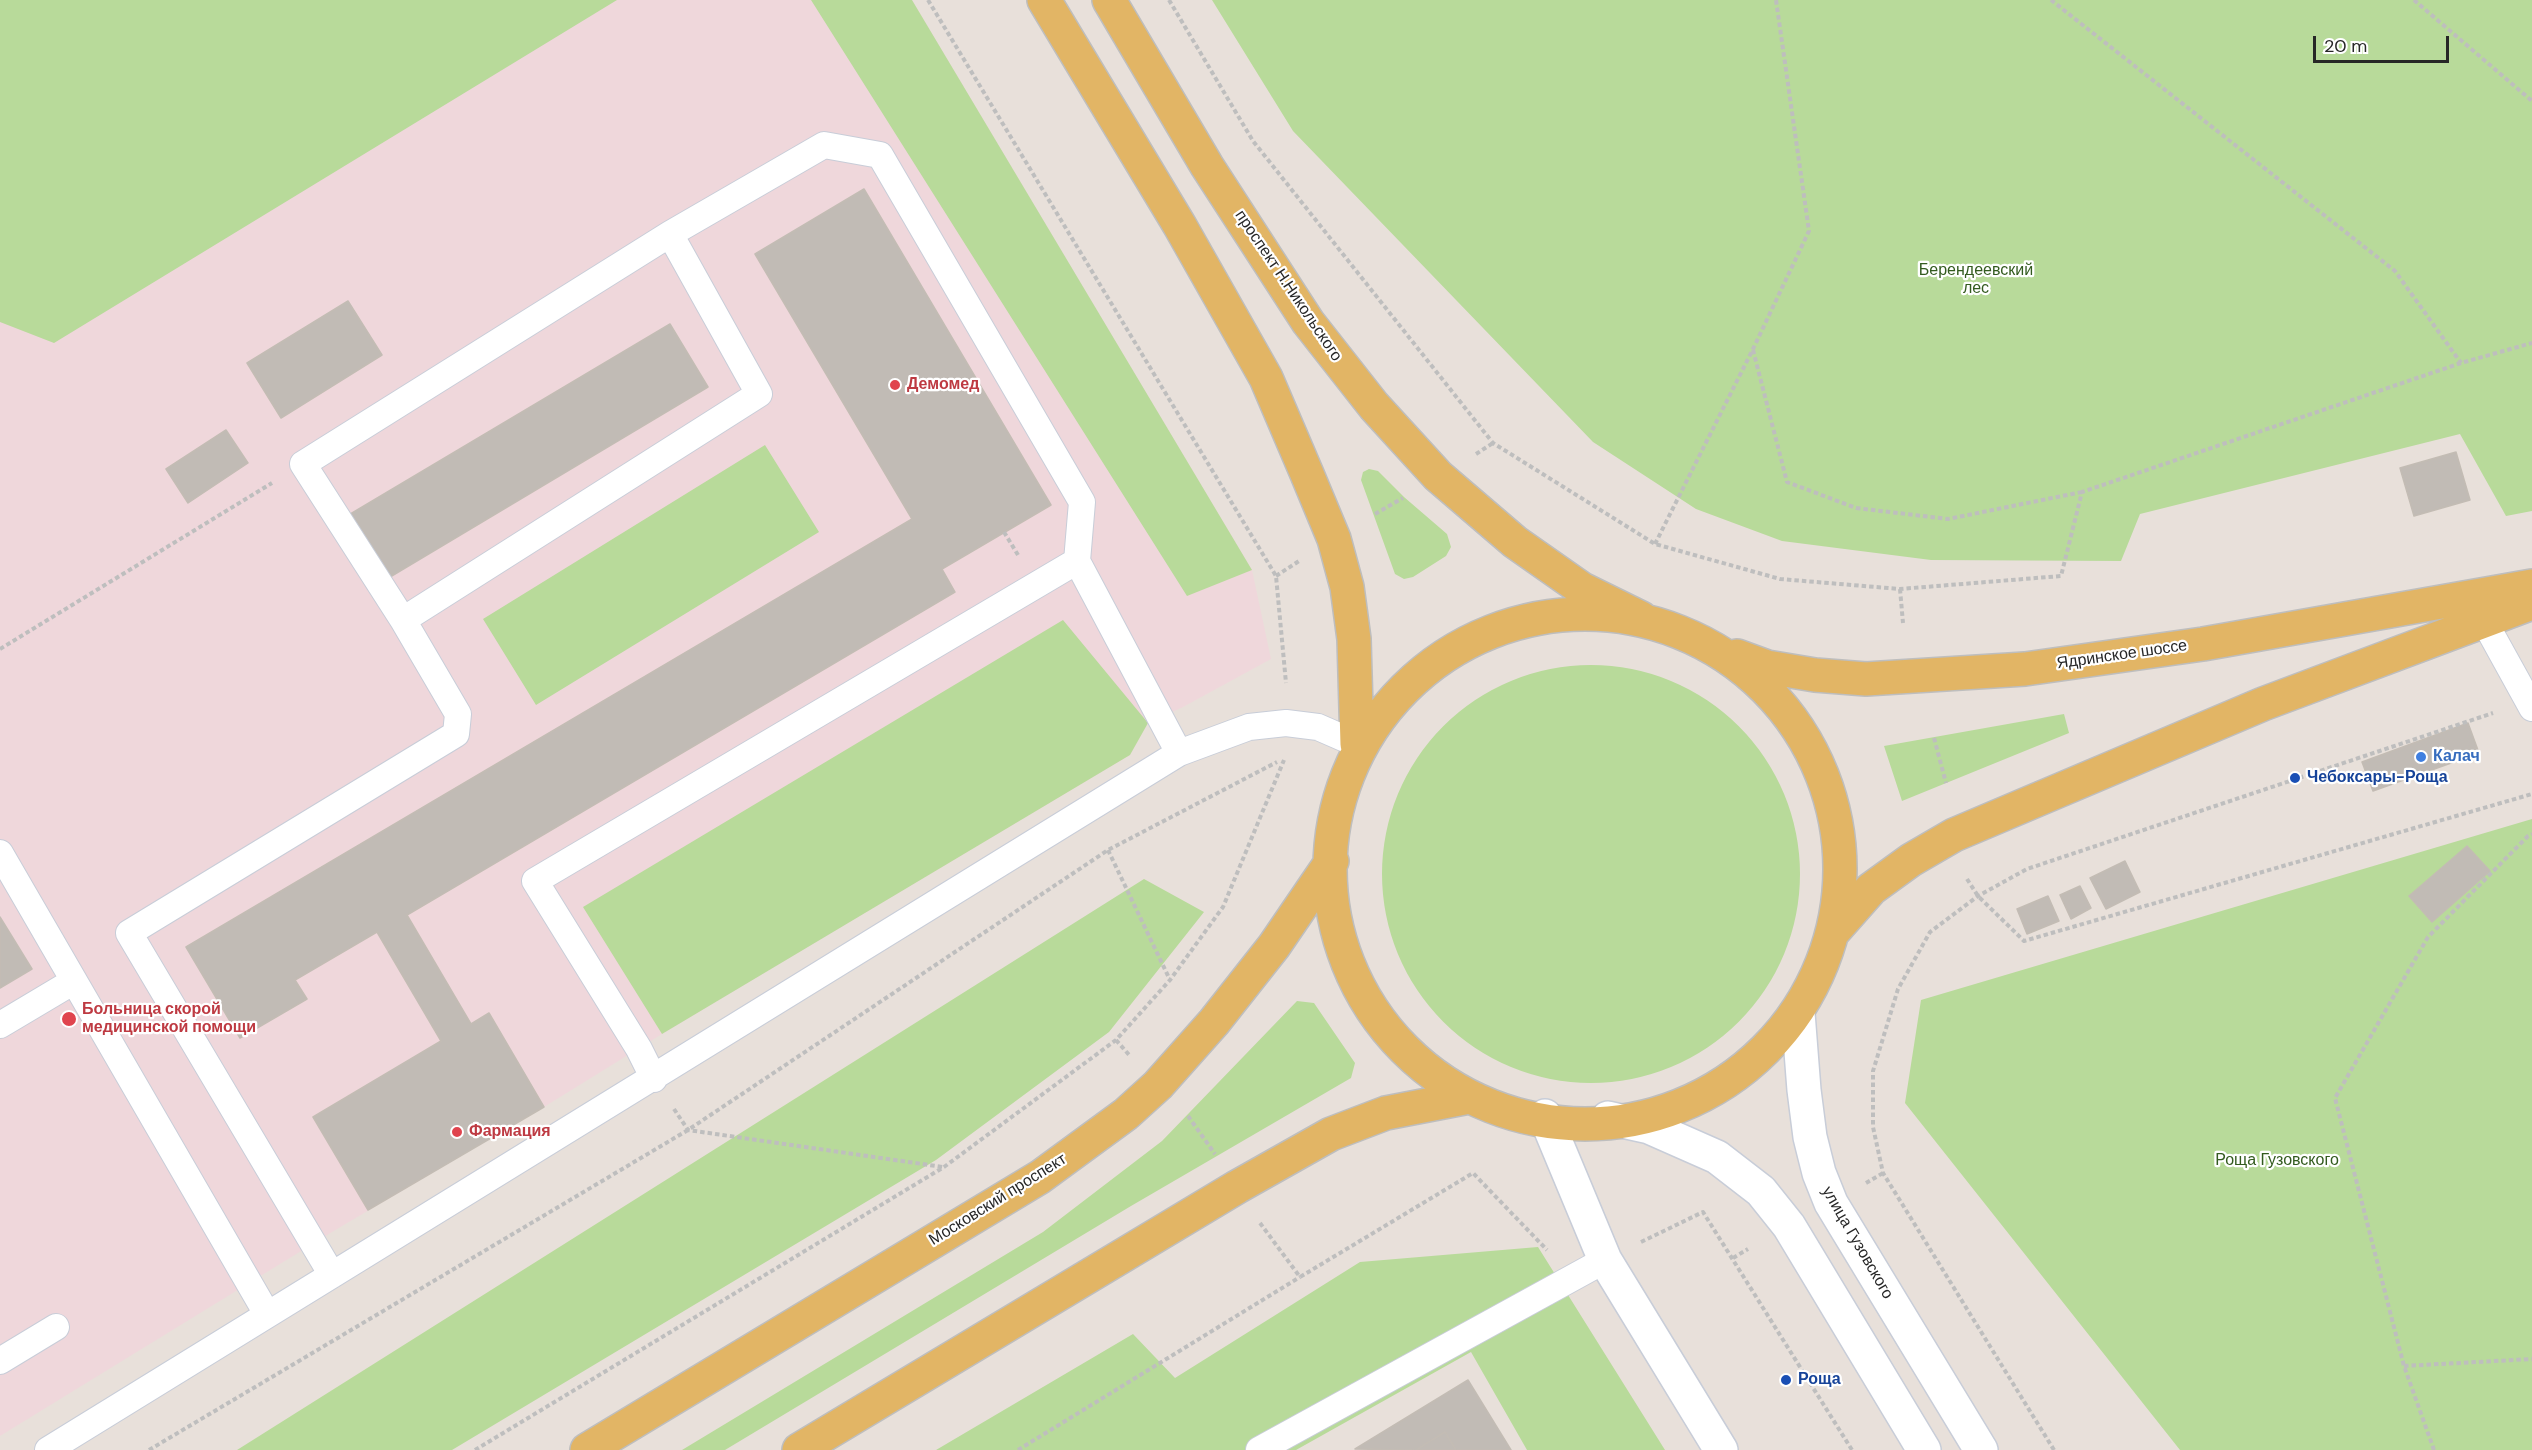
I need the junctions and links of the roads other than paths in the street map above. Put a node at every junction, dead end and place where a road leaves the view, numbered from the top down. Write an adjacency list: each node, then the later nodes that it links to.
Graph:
1 (1044, 0): 12 (main road)
2 (1108, 0): 9 (main road, проспект Н.Никольского)
3 (670, 234): 4 (lane); 7 (lane); 7 (lane)
4 (1077, 561): 13 (lane); 20 (lane)
5 (2532, 586): 10 (main road, Ядринское шоссе)
6 (2532, 603): 8 (main road)
7 (403, 620): 25 (lane)
8 (2484, 621): 11 (lane); 16 (main road)
9 (1664, 630): 10 (main road); 12 (main road)
10 (1712, 648): 16 (main road)
11 (2529, 705)
12 (1357, 744): 13 (lane); 15 (main road)
13 (1179, 753): 20 (lane)
14 (0, 853): 17 (lane)
15 (1332, 861): 21 (main road); 30 (main road, Московский проспект)
16 (1833, 932): 18 (main road)
17 (74, 981): 19 (lane); 26 (lane)
18 (1798, 1013): 23 (main road); 35 (main road, улица Гузовского)
19 (0, 1025)
20 (654, 1079): 25 (lane)
21 (1464, 1098): 22 (main road); 31 (main road)
22 (1545, 1116): 23 (main road); 24 (main road)
23 (1608, 1118): 34 (main road)
24 (1605, 1260): 32 (lane); 33 (main road)
25 (332, 1275): 26 (lane)
26 (267, 1314): 29 (lane)
27 (56, 1327): 28 (lane)
28 (0, 1361)
29 (48, 1450)
30 (587, 1450)
31 (799, 1450)
32 (1258, 1450)
33 (1722, 1450)
34 (1924, 1450)
35 (1981, 1450)

